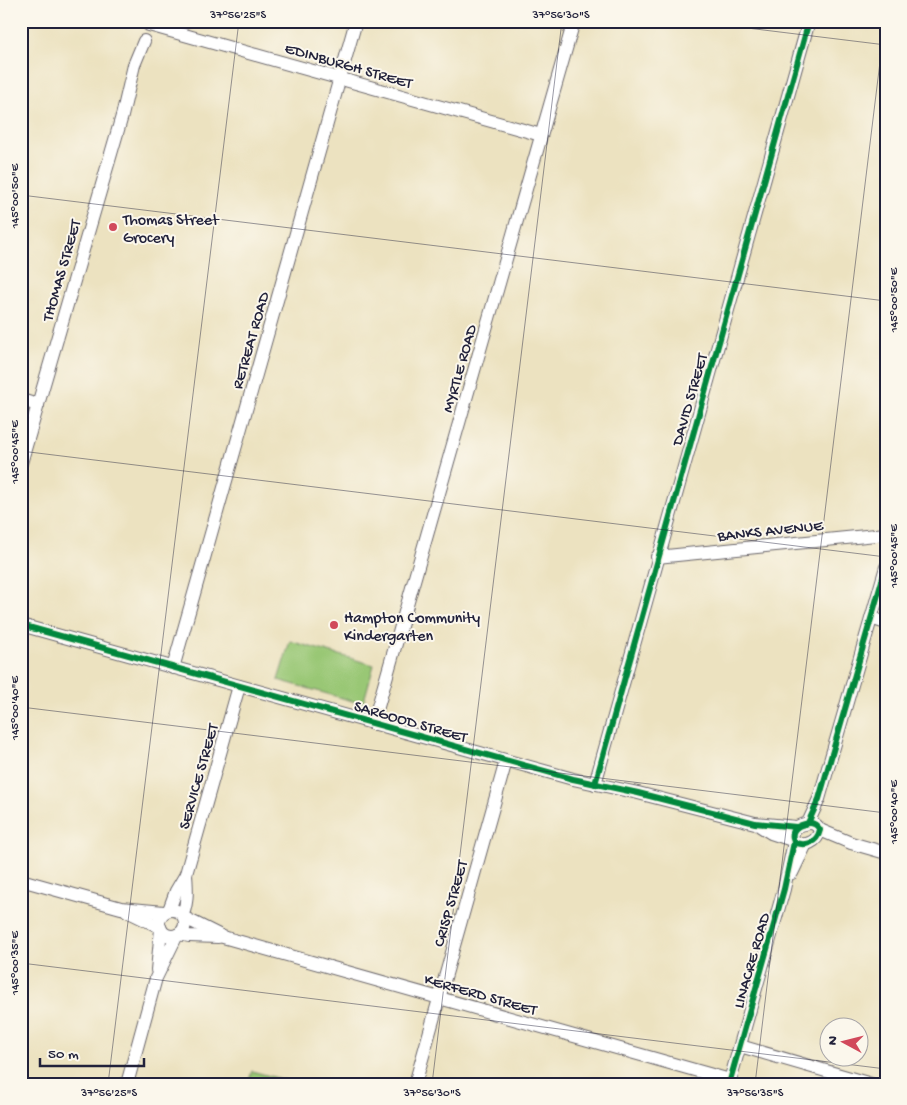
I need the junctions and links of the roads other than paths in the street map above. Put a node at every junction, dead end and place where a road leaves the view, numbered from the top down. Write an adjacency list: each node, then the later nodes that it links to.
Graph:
1 (356, 21): 5 (street, RETREAT ROAD)
2 (574, 21): 6 (street, MYRTLE ROAD)
3 (809, 21): 11 (street, DAVID STREET)
4 (150, 23): 5 (street, EDINBURGH STREET); 8 (street, THOMAS STREET)
5 (340, 78): 6 (street, EDINBURGH STREET); 16 (street, RETREAT ROAD)
6 (541, 135): 18 (street, MYRTLE ROAD)
7 (21, 400): 8 (street)
8 (38, 405): 9 (street, THOMAS STREET)
9 (21, 463)
10 (886, 534): 11 (street, BANKS AVENUE)
11 (658, 557): 20 (street, DAVID STREET)
12 (886, 566): 13 (street, LINACRE ROAD)
13 (871, 618): 14 (street); 21 (street, LINACRE ROAD)
14 (886, 623)
15 (21, 625): 16 (street, SARGOOD STREET)
16 (173, 668): 17 (street, SARGOOD STREET)
17 (239, 686): 18 (street, SARGOOD STREET); 23 (street, SERVICE STREET)
18 (373, 724): 19 (street, SARGOOD STREET)
19 (506, 761): 20 (street, SARGOOD STREET); 32 (street, CRISP STREET)
20 (594, 784): 21 (street, SARGOOD STREET)
21 (806, 834): 22 (street, SARGOOD STREET); 33 (street, LINACRE ROAD)
22 (886, 853)
23 (186, 874): 26 (street, SERVICE STREET); 27 (street, SERVICE STREET)
24 (21, 880): 25 (street)
25 (121, 908): 26 (street); 28 (street)
26 (167, 911): 27 (street); 28 (street)
27 (184, 916): 29 (street); 30 (street, KERFERD STREET)
28 (160, 928): 29 (street); 31 (street)
29 (178, 935): 30 (street, KERFERD STREET); 31 (street)
30 (223, 937): 32 (street, KERFERD STREET)
31 (156, 978): 35 (street)
32 (439, 998): 34 (street, KERFERD STREET); 36 (street, CRISP STREET)
33 (740, 1046): 34 (street, LINACRE ROAD); 37 (street)
34 (730, 1082)
35 (127, 1084)
36 (415, 1084)
37 (871, 1084)

